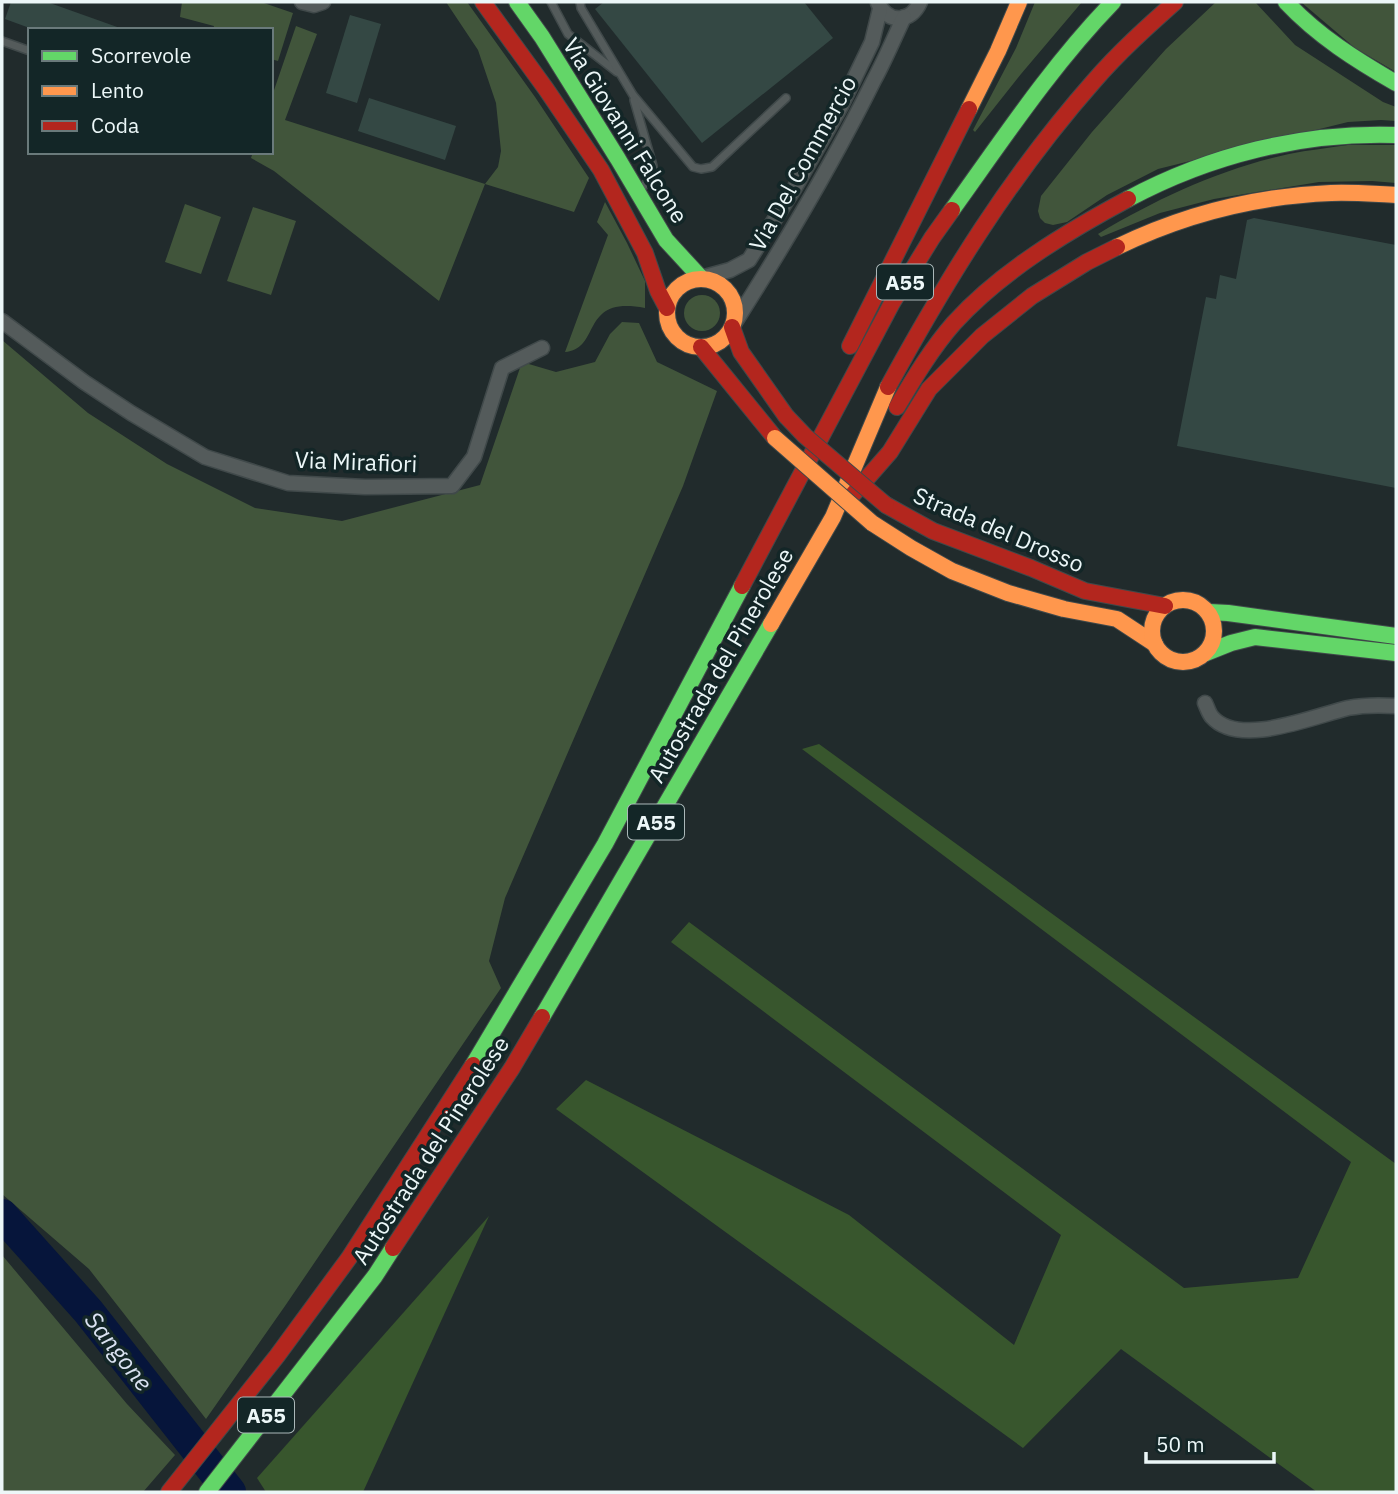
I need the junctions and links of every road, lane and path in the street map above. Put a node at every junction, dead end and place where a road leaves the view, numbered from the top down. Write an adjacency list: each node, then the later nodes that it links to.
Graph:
1 (302, 2): 2 (street)
2 (323, 2)
3 (483, 2): 24 (main road, Via Giovanni Falcone)
4 (517, 2): 21 (main road, Via Giovanni Falcone)
5 (551, 2): 16 (lane)
6 (580, 2): 16 (lane)
7 (920, 2): 13 (street)
8 (1019, 2): 29 (main road)
9 (1114, 2): 32 (main road, Autostrada del Pinerolese / A55)
10 (1175, 2): 31 (main road, Autostrada del Pinerolese / A55)
11 (1286, 2): 17 (main road)
12 (879, 5): 13 (street); 23 (street, Via Del Commercio)
13 (904, 17): 26 (street, Via Del Commercio)
14 (2, 41): 15 (lane)
15 (28, 50)
16 (621, 74): 18 (lane)
17 (1396, 83)
18 (633, 95): 19 (lane); 21 (lane)
19 (786, 98)
20 (1396, 135): 31 (main road)
21 (638, 192): 23 (main road, Via Giovanni Falcone)
22 (1396, 195): 31 (main road)
23 (701, 278): 24 (main road); 26 (main road, Via Giovanni Falcone)
24 (667, 308): 27 (main road, Via Giovanni Falcone)
25 (2, 321): 28 (street, Via Mirafiori)
26 (732, 327): 27 (main road); 33 (main road, Strada del Drosso, bridge)
27 (701, 347): 36 (main road, Strada del Drosso, bridge)
28 (542, 348)
29 (843, 361)
30 (832, 384): 32 (main road)
31 (833, 517): 42 (main road, Autostrada del Pinerolese / A55)
32 (739, 590): 41 (main road, Autostrada del Pinerolese / A55)
33 (1165, 606): 34 (main road); 36 (main road)
34 (1209, 612): 35 (main road); 37 (main road)
35 (1396, 636)
36 (1155, 644): 37 (main road)
37 (1206, 653): 38 (main road)
38 (1396, 653)
39 (1205, 703): 40 (street)
40 (1396, 706)
41 (169, 1492)
42 (207, 1492)

